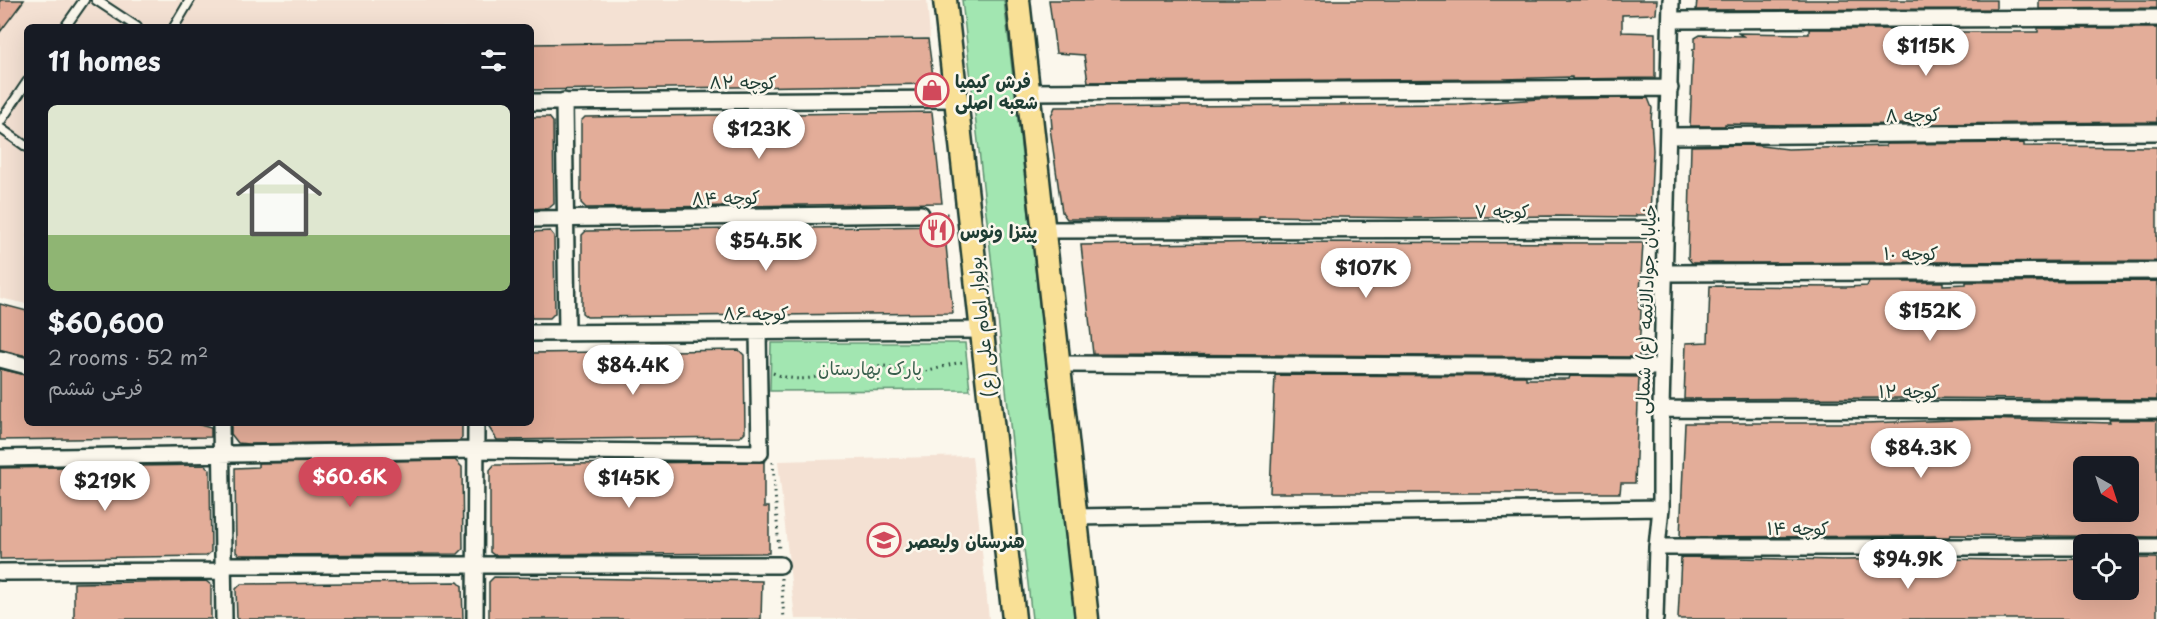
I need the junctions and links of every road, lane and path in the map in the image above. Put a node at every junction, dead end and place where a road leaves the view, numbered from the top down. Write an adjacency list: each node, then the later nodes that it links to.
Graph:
1 (84, 0): 9 (lane)
2 (96, 0): 10 (lane)
3 (190, 0): 11 (lane)
4 (945, 0): 15 (main road, بولوار امام علی (ع))
5 (1018, 0): 14 (main road)
6 (1671, 0): 8 (street, خیابان جوادالائمه (ع) شمالی)
7 (2157, 18): 8 (street)
8 (1671, 20): 13 (street, خیابان جوادالائمه (ع) شمالی)
9 (67, 24)
10 (132, 24)
11 (176, 24)
12 (24, 86): 18 (lane)
13 (1670, 88): 14 (street); 21 (street, خیابان جوادالائمه (ع) شمالی)
14 (1028, 92): 28 (main road)
15 (956, 99): 16 (street, کوچه ۸۲); 24 (main road, بولوار امام علی (ع))
16 (564, 101): 17 (street, کوچه ۸۲); 26 (street)
17 (534, 102)
18 (0, 122)
19 (0, 128): 22 (lane)
20 (2157, 132): 21 (street, کوچه ۸)
21 (1669, 136): 27 (street, خیابان جوادالائمه (ع) شمالی)
22 (24, 145)
23 (921, 214): 24 (path); 26 (street, کوچه ۸۴)
24 (969, 214): 31 (main road, بولوار امام علی (ع))
25 (534, 219): 26 (street, کوچه ۸۴)
26 (565, 219): 34 (street)
27 (1666, 229): 28 (street, کوچه ۷); 30 (street, خیابان جوادالائمه (ع) شمالی)
28 (1043, 230): 37 (main road)
29 (2157, 271): 30 (street, کوچه ۱۰)
30 (1665, 273): 39 (street, خیابان جوادالائمه (ع) شمالی)
31 (982, 330): 32 (street, کوچه ۸۶); 62 (main road, بولوار امام علی (ع))
32 (758, 332): 34 (street, کوچه ۸۶); 40 (street)
33 (534, 333): 34 (street, کوچه ۸۶)
34 (567, 333)
35 (0, 359): 38 (street)
36 (964, 363): 40 (path)
37 (1058, 364): 39 (street); 50 (main road)
38 (24, 365)
39 (1662, 367): 41 (street, خیابان جوادالائمه (ع) شمالی)
40 (759, 370): 46 (street)
41 (1661, 409): 42 (street, کوچه ۱۲); 49 (street, خیابان جوادالائمه (ع) شمالی)
42 (2157, 410)
43 (221, 426): 47 (street)
44 (476, 426): 45 (street)
45 (476, 450): 46 (street); 47 (street); 55 (street)
46 (759, 453): 56 (path)
47 (223, 455): 48 (street); 57 (street)
48 (0, 458)
49 (1661, 508): 50 (street); 51 (street, خیابان جوادالائمه (ع) شمالی)
50 (1075, 517): 63 (main road)
51 (1658, 547): 52 (street, کوچه ۱۴); 64 (street, خیابان جوادالائمه (ع) شمالی)
52 (2073, 547)
53 (2139, 547): 54 (street)
54 (2157, 547)
55 (476, 564): 56 (street); 57 (street); 60 (street)
56 (780, 565): 61 (path)
57 (223, 568): 58 (street); 59 (street)
58 (0, 572)
59 (224, 619)
60 (475, 619)
61 (784, 619)
62 (1014, 619)
63 (1086, 619)
64 (1655, 619)

